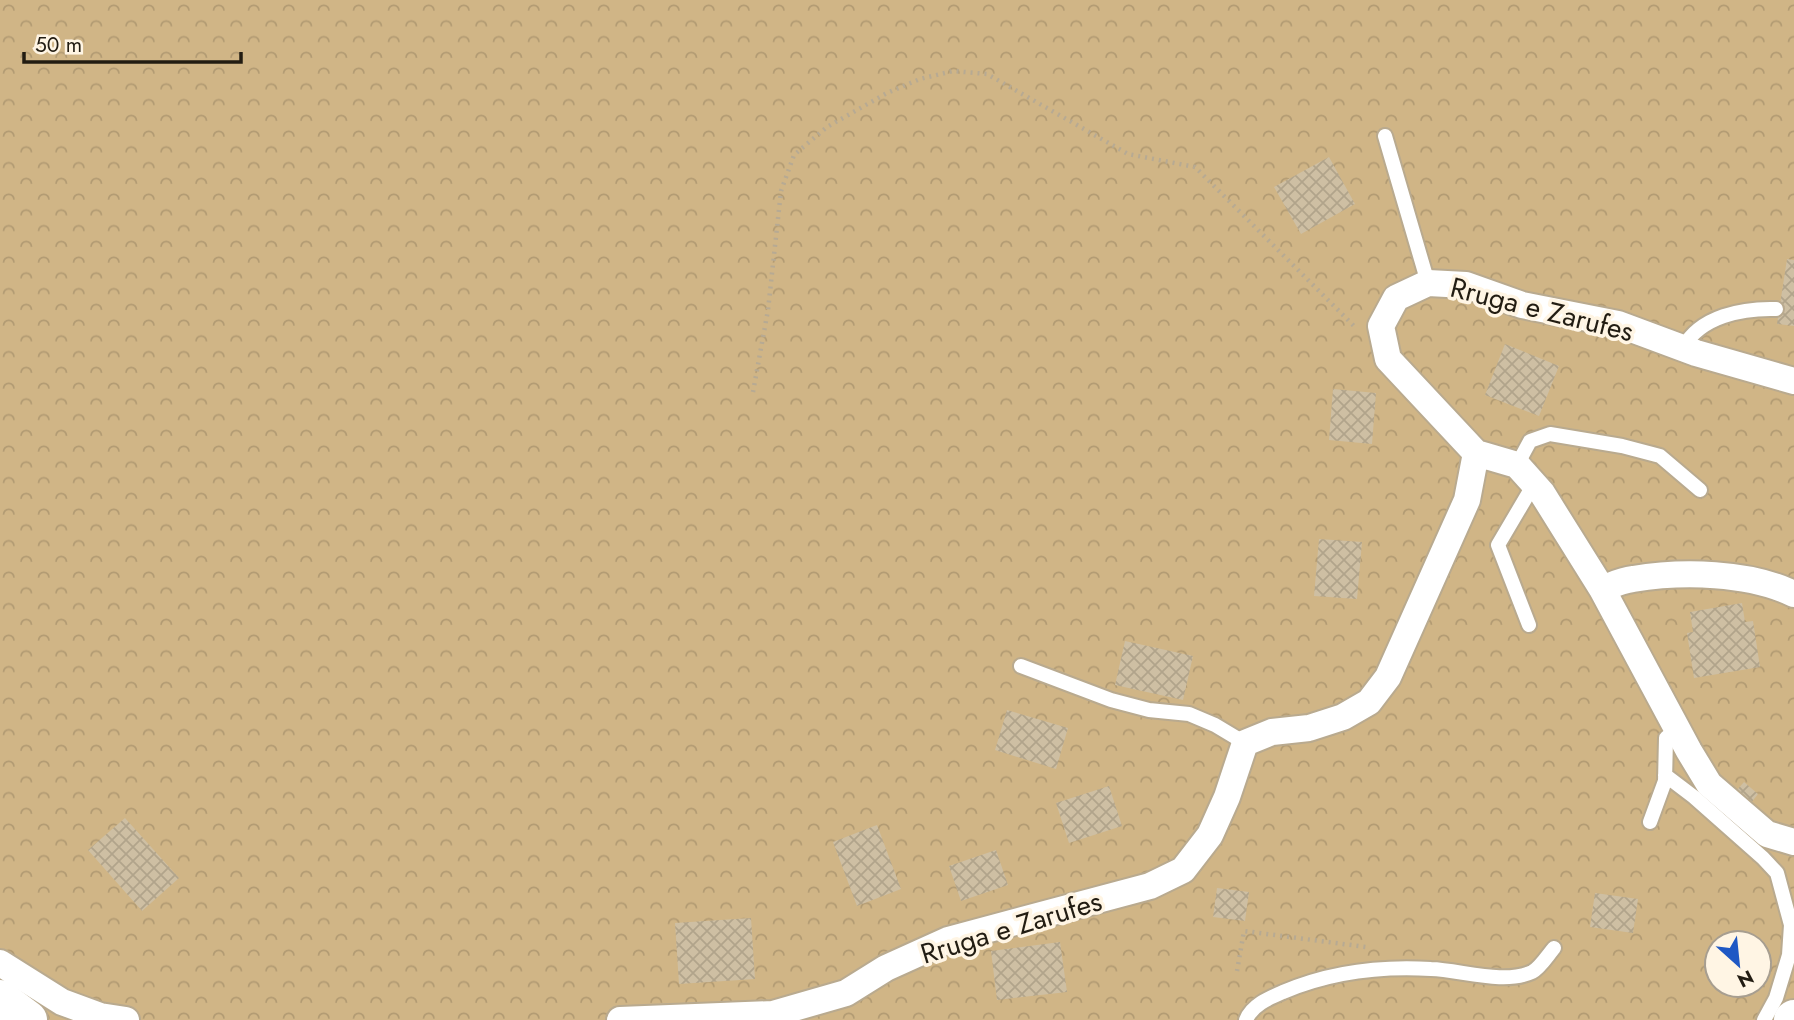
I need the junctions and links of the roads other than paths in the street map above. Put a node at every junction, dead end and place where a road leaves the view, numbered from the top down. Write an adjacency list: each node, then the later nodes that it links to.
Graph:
1 (1385, 136): 2 (lane)
2 (1428, 283): 4 (street, Rruga e Zarufes); 6 (street, Rruga e Zarufes)
3 (1776, 309): 4 (lane)
4 (1683, 348): 5 (street, Rruga e Zarufes)
5 (1794, 381)
6 (1476, 453): 7 (street); 14 (street)
7 (1525, 474): 8 (lane); 10 (street); 11 (lane)
8 (1700, 490)
9 (1788, 587): 10 (street)
10 (1602, 589): 13 (street)
11 (1529, 625)
12 (1021, 666): 14 (lane)
13 (1676, 729): 15 (lane); 17 (street)
14 (1245, 743): 23 (street, Rruga e Zarufes)
15 (1665, 775): 16 (lane); 25 (lane)
16 (1650, 822)
17 (1794, 842)
18 (1554, 948): 24 (lane)
19 (0, 963): 22 (street)
20 (0, 999): 21 (main road)
21 (28, 1020)
22 (126, 1020)
23 (620, 1020)
24 (1246, 1020)
25 (1764, 1020)

